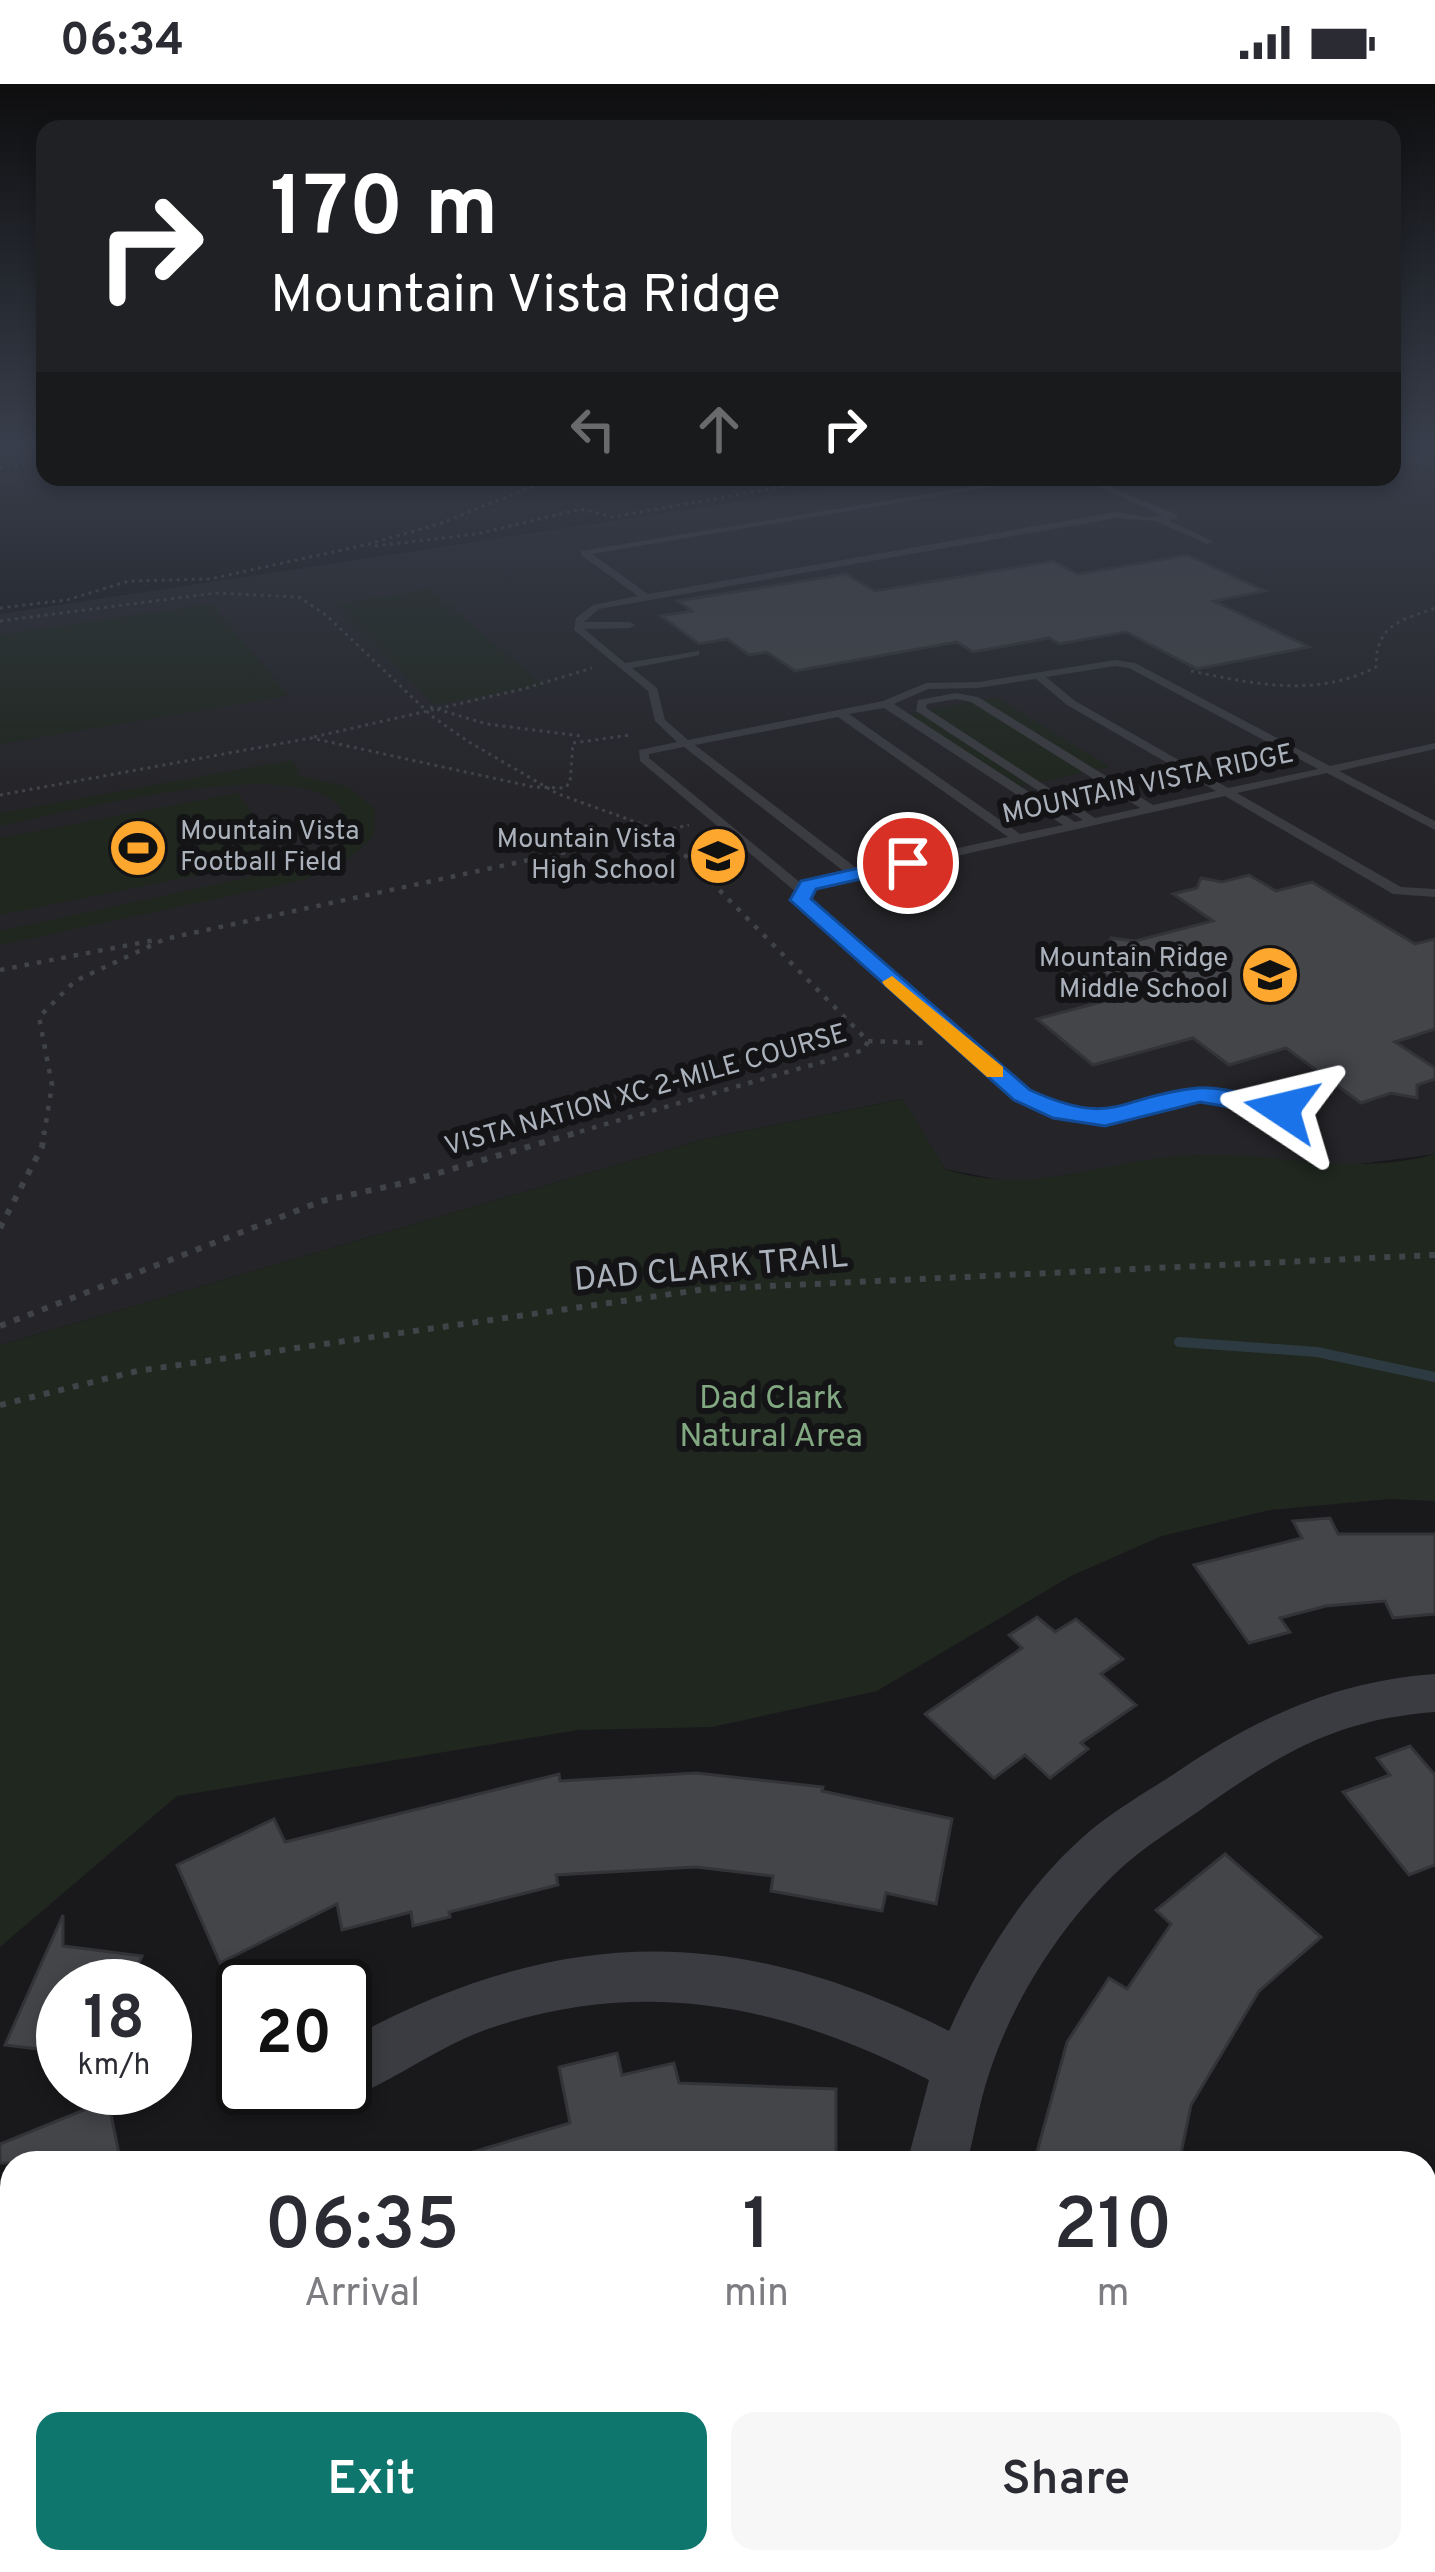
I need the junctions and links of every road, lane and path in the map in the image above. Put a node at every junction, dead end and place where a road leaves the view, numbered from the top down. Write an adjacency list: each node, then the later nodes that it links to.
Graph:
1 (293, 561): 5 (path)
2 (595, 561): 4 (lane)
3 (860, 561): 4 (lane)
4 (646, 597): 9 (lane)
5 (0, 608)
6 (1435, 608): 14 (path)
7 (616, 615): 10 (lane)
8 (0, 621): 17 (path, VISTA NATION XC 2-MILE COURSE)
9 (578, 625): 10 (lane); 13 (lane)
10 (630, 625): 11 (lane)
11 (610, 633)
12 (695, 653): 13 (lane)
13 (620, 663): 17 (path); 19 (lane)
14 (1115, 664): 15 (lane); 24 (lane)
15 (1041, 678): 16 (lane); 26 (lane)
16 (886, 704): 18 (lane); 31 (lane)
17 (427, 708): 20 (path); 21 (path); 25 (path, VISTA NATION XC 2-MILE COURSE)
18 (840, 713): 22 (lane); 34 (lane)
19 (672, 733): 20 (path); 22 (lane)
20 (597, 736): 25 (path)
21 (311, 739): 25 (path); 27 (path)
22 (686, 743): 29 (lane); 35 (lane)
23 (1435, 746): 24 (lane, MOUNTAIN VISTA RIDGE)
24 (1332, 770): 26 (lane, MOUNTAIN VISTA RIDGE); 32 (lane)
25 (549, 789): 33 (path, VISTA NATION XC 2-MILE COURSE)
26 (1225, 791): 28 (lane, MOUNTAIN VISTA RIDGE); 37 (lane)
27 (0, 795)
28 (1149, 808): 30 (lane, MOUNTAIN VISTA RIDGE); 30 (lane)
29 (715, 819): 33 (path); 36 (lane)
30 (1091, 821): 31 (lane, MOUNTAIN VISTA RIDGE)
31 (1071, 826): 34 (lane, MOUNTAIN VISTA RIDGE)
32 (1435, 826)
33 (661, 831): 38 (path); 41 (path, VISTA NATION XC 2-MILE COURSE)
34 (1017, 838): 35 (lane, MOUNTAIN VISTA RIDGE)
35 (856, 874): 36 (lane, MOUNTAIN VISTA RIDGE)
36 (802, 891): 40 (lane)
37 (1435, 893)
38 (165, 939): 39 (path); 43 (path)
39 (0, 970)
40 (956, 1037): 41 (path); 42 (lane)
41 (868, 1042): 45 (path, VISTA NATION XC 2-MILE COURSE)
42 (1282, 1109)
43 (0, 1228)
44 (1435, 1255): 46 (path, DAD CLARK TRAIL)
45 (0, 1326)
46 (0, 1405)
47 (1435, 1693): 49 (street)
48 (372, 2056): 49 (street)
49 (962, 2067): 50 (street)
50 (940, 2151)

